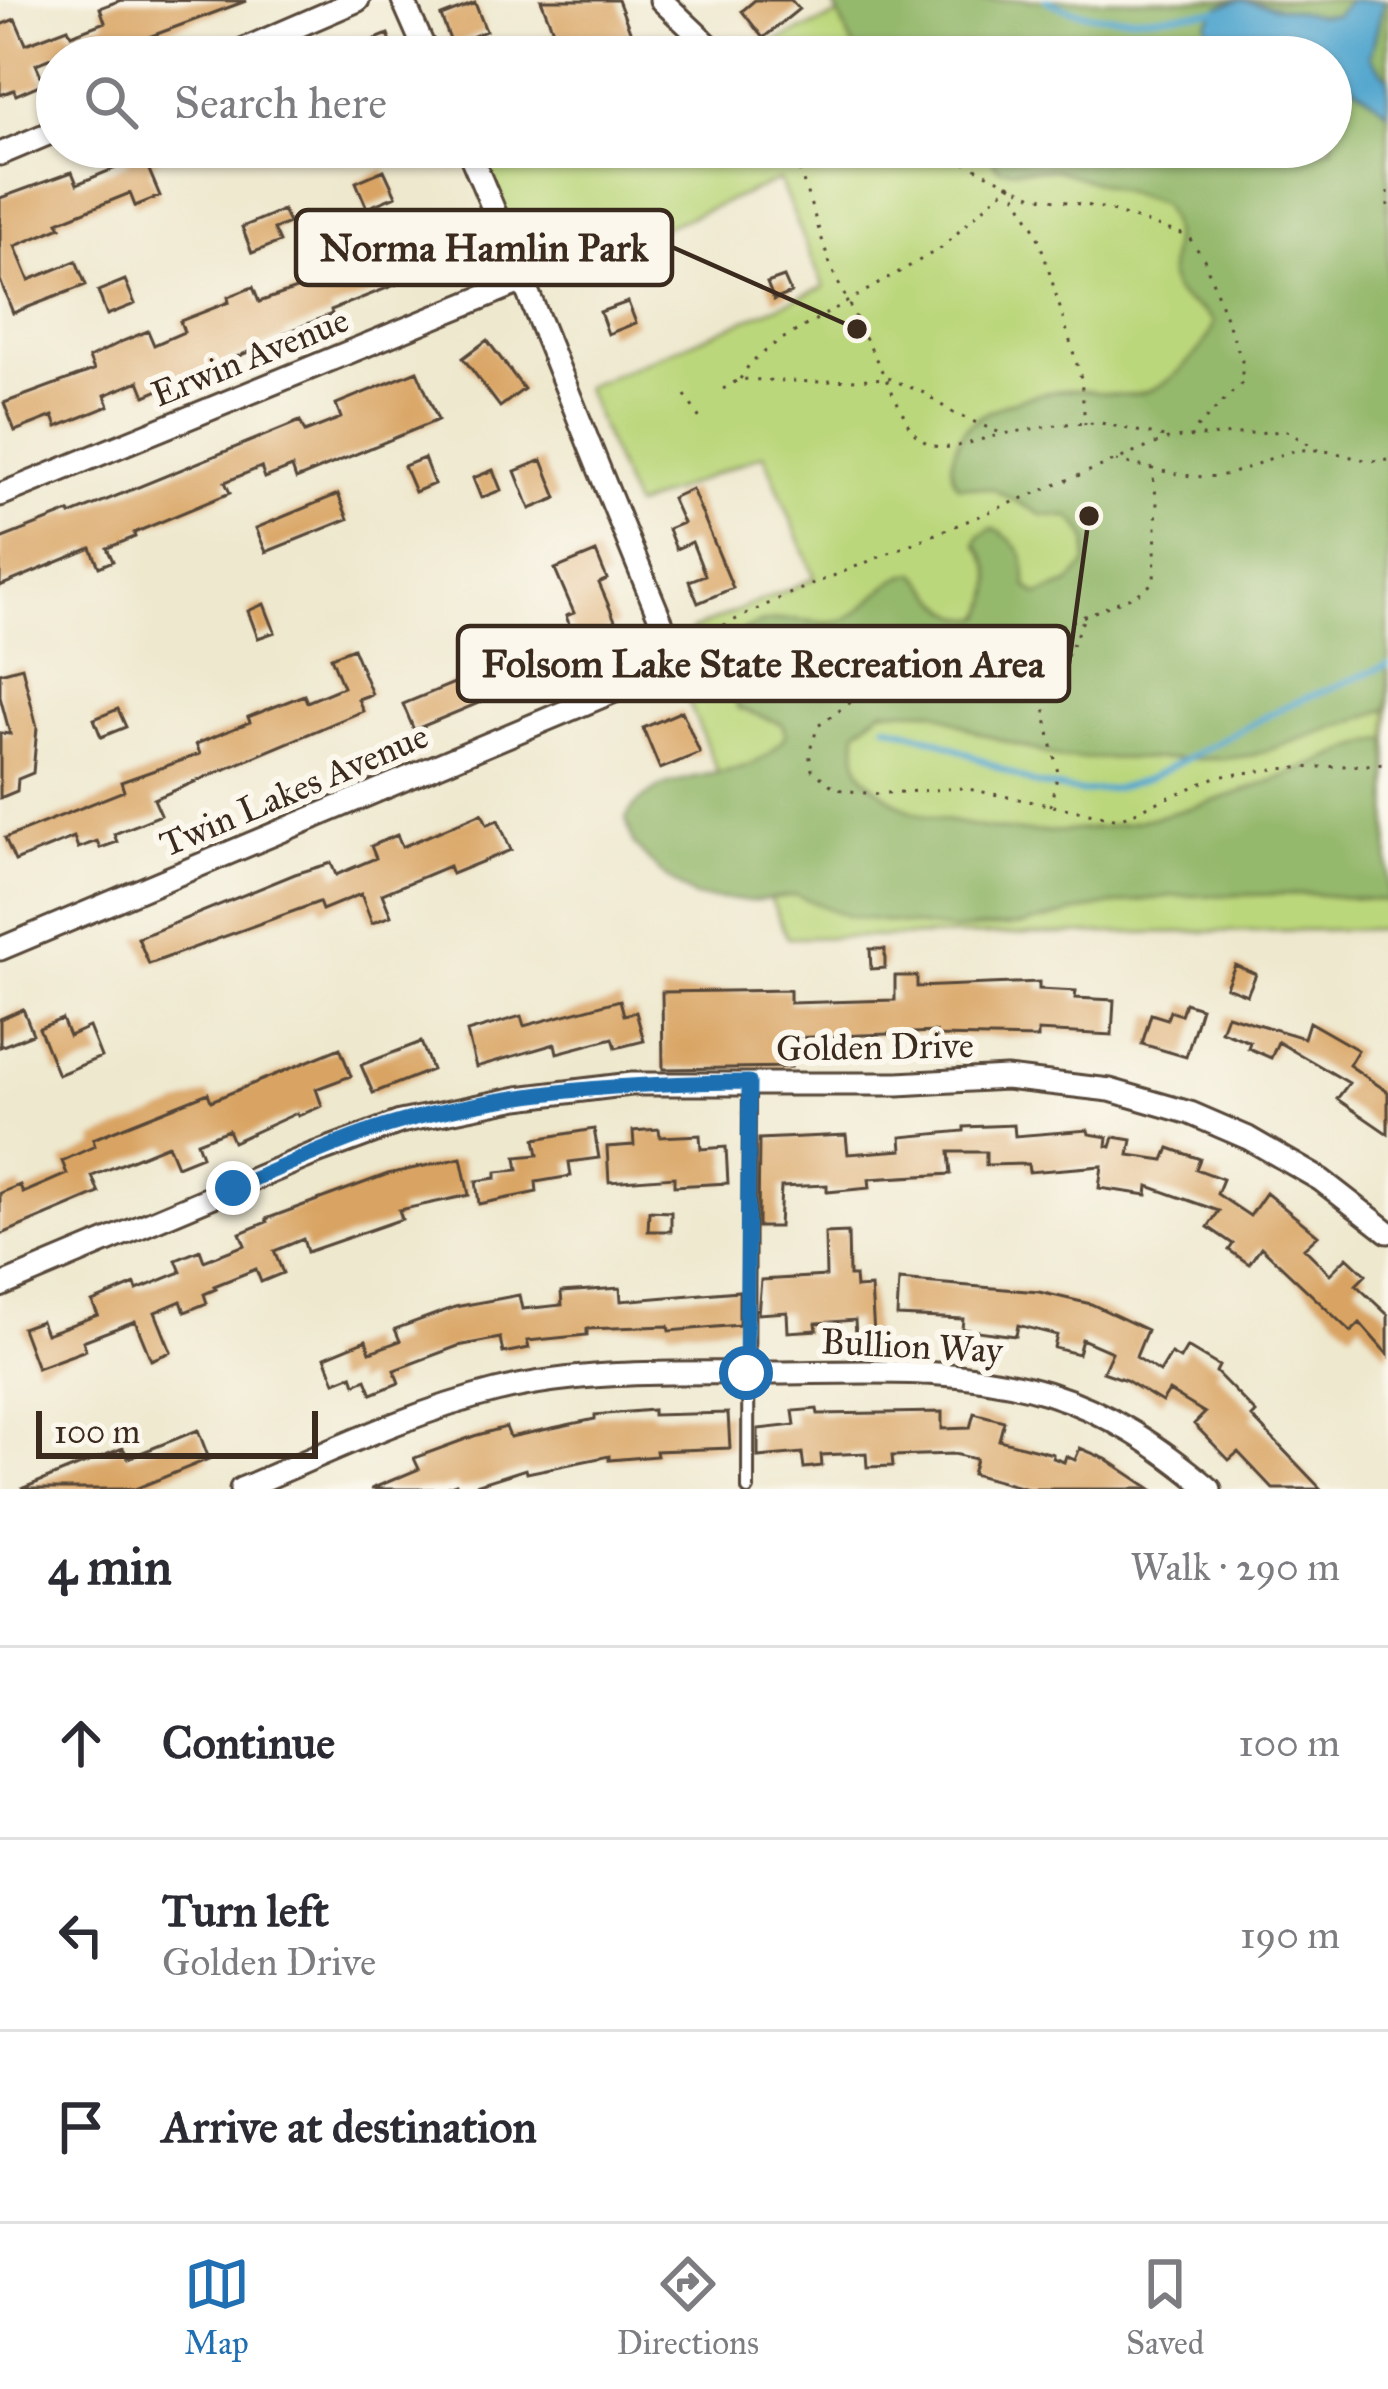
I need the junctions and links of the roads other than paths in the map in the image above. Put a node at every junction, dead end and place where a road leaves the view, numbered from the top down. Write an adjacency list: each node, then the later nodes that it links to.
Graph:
1 (358, 0): 4 (street)
2 (403, 0): 5 (street)
3 (661, 0): 6 (street)
4 (275, 36)
5 (419, 36)
6 (698, 36)
7 (36, 139): 8 (street)
8 (0, 154)
9 (476, 168): 10 (street)
10 (525, 280): 11 (street, Erwin Avenue); 12 (street, Twin Lakes Avenue)
11 (0, 495)
12 (0, 949)
13 (749, 1082): 14 (street, Golden Drive); 15 (street, Golden Drive); 16 (lane)
14 (1388, 1232)
15 (0, 1286)
16 (746, 1373): 17 (street, Bullion Way); 18 (lane); 19 (street, Bullion Way)
17 (241, 1489)
18 (748, 1489)
19 (1210, 1489)

